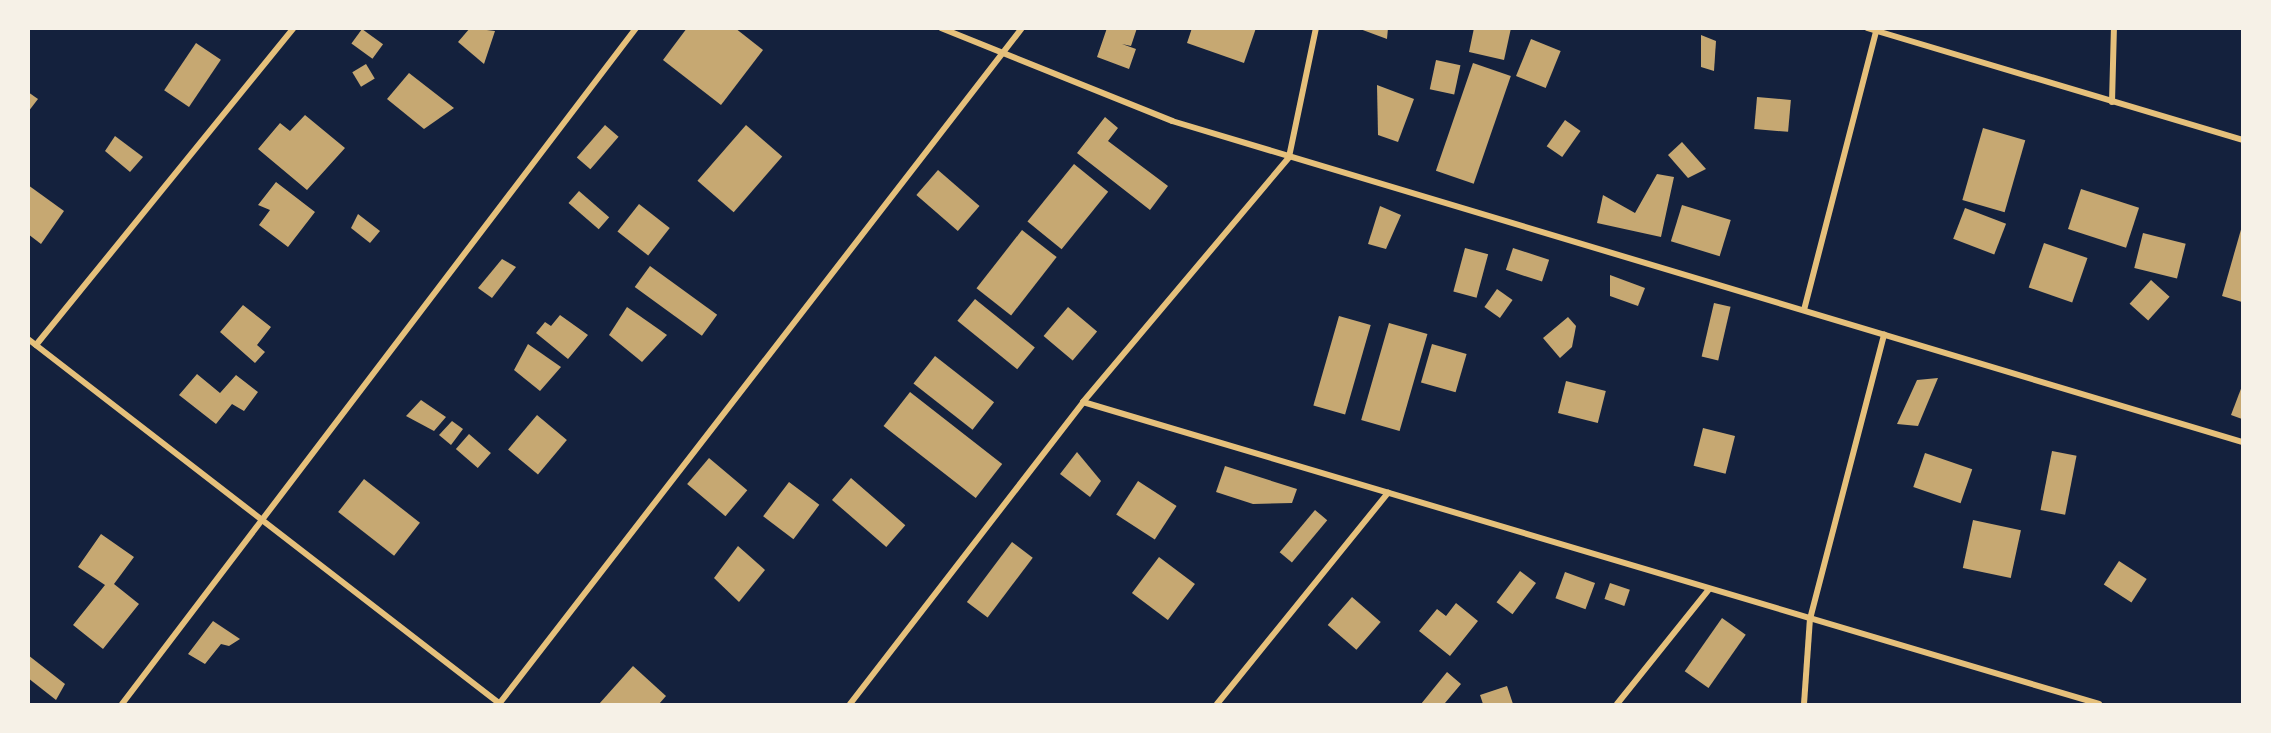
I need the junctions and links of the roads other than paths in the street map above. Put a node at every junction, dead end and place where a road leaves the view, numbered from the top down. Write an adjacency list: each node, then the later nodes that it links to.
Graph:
1 (294, 28): 16 (street)
2 (636, 28): 20 (street)
3 (941, 28): 9 (street)
4 (1022, 28): 9 (street)
5 (1316, 28): 12 (street)
6 (1867, 28): 8 (street)
7 (2114, 28): 10 (street)
8 (1876, 31): 10 (street); 13 (street)
9 (1002, 53): 12 (street); 23 (street)
10 (2112, 102): 11 (street)
11 (2242, 140)
12 (1289, 156): 13 (street); 17 (street)
13 (1804, 310): 14 (street)
14 (1884, 334): 18 (street); 22 (street)
15 (28, 339): 16 (street)
16 (36, 345): 20 (street)
17 (1083, 402): 19 (street); 25 (street)
18 (2242, 442)
19 (1388, 493): 21 (street); 26 (street)
20 (261, 520): 23 (street); 24 (street)
21 (1709, 589): 22 (street); 27 (street)
22 (1810, 619): 28 (street); 29 (street)
23 (499, 704)
24 (122, 705)
25 (850, 705)
26 (1217, 705)
27 (1617, 705)
28 (1804, 705)
29 (2099, 705)

